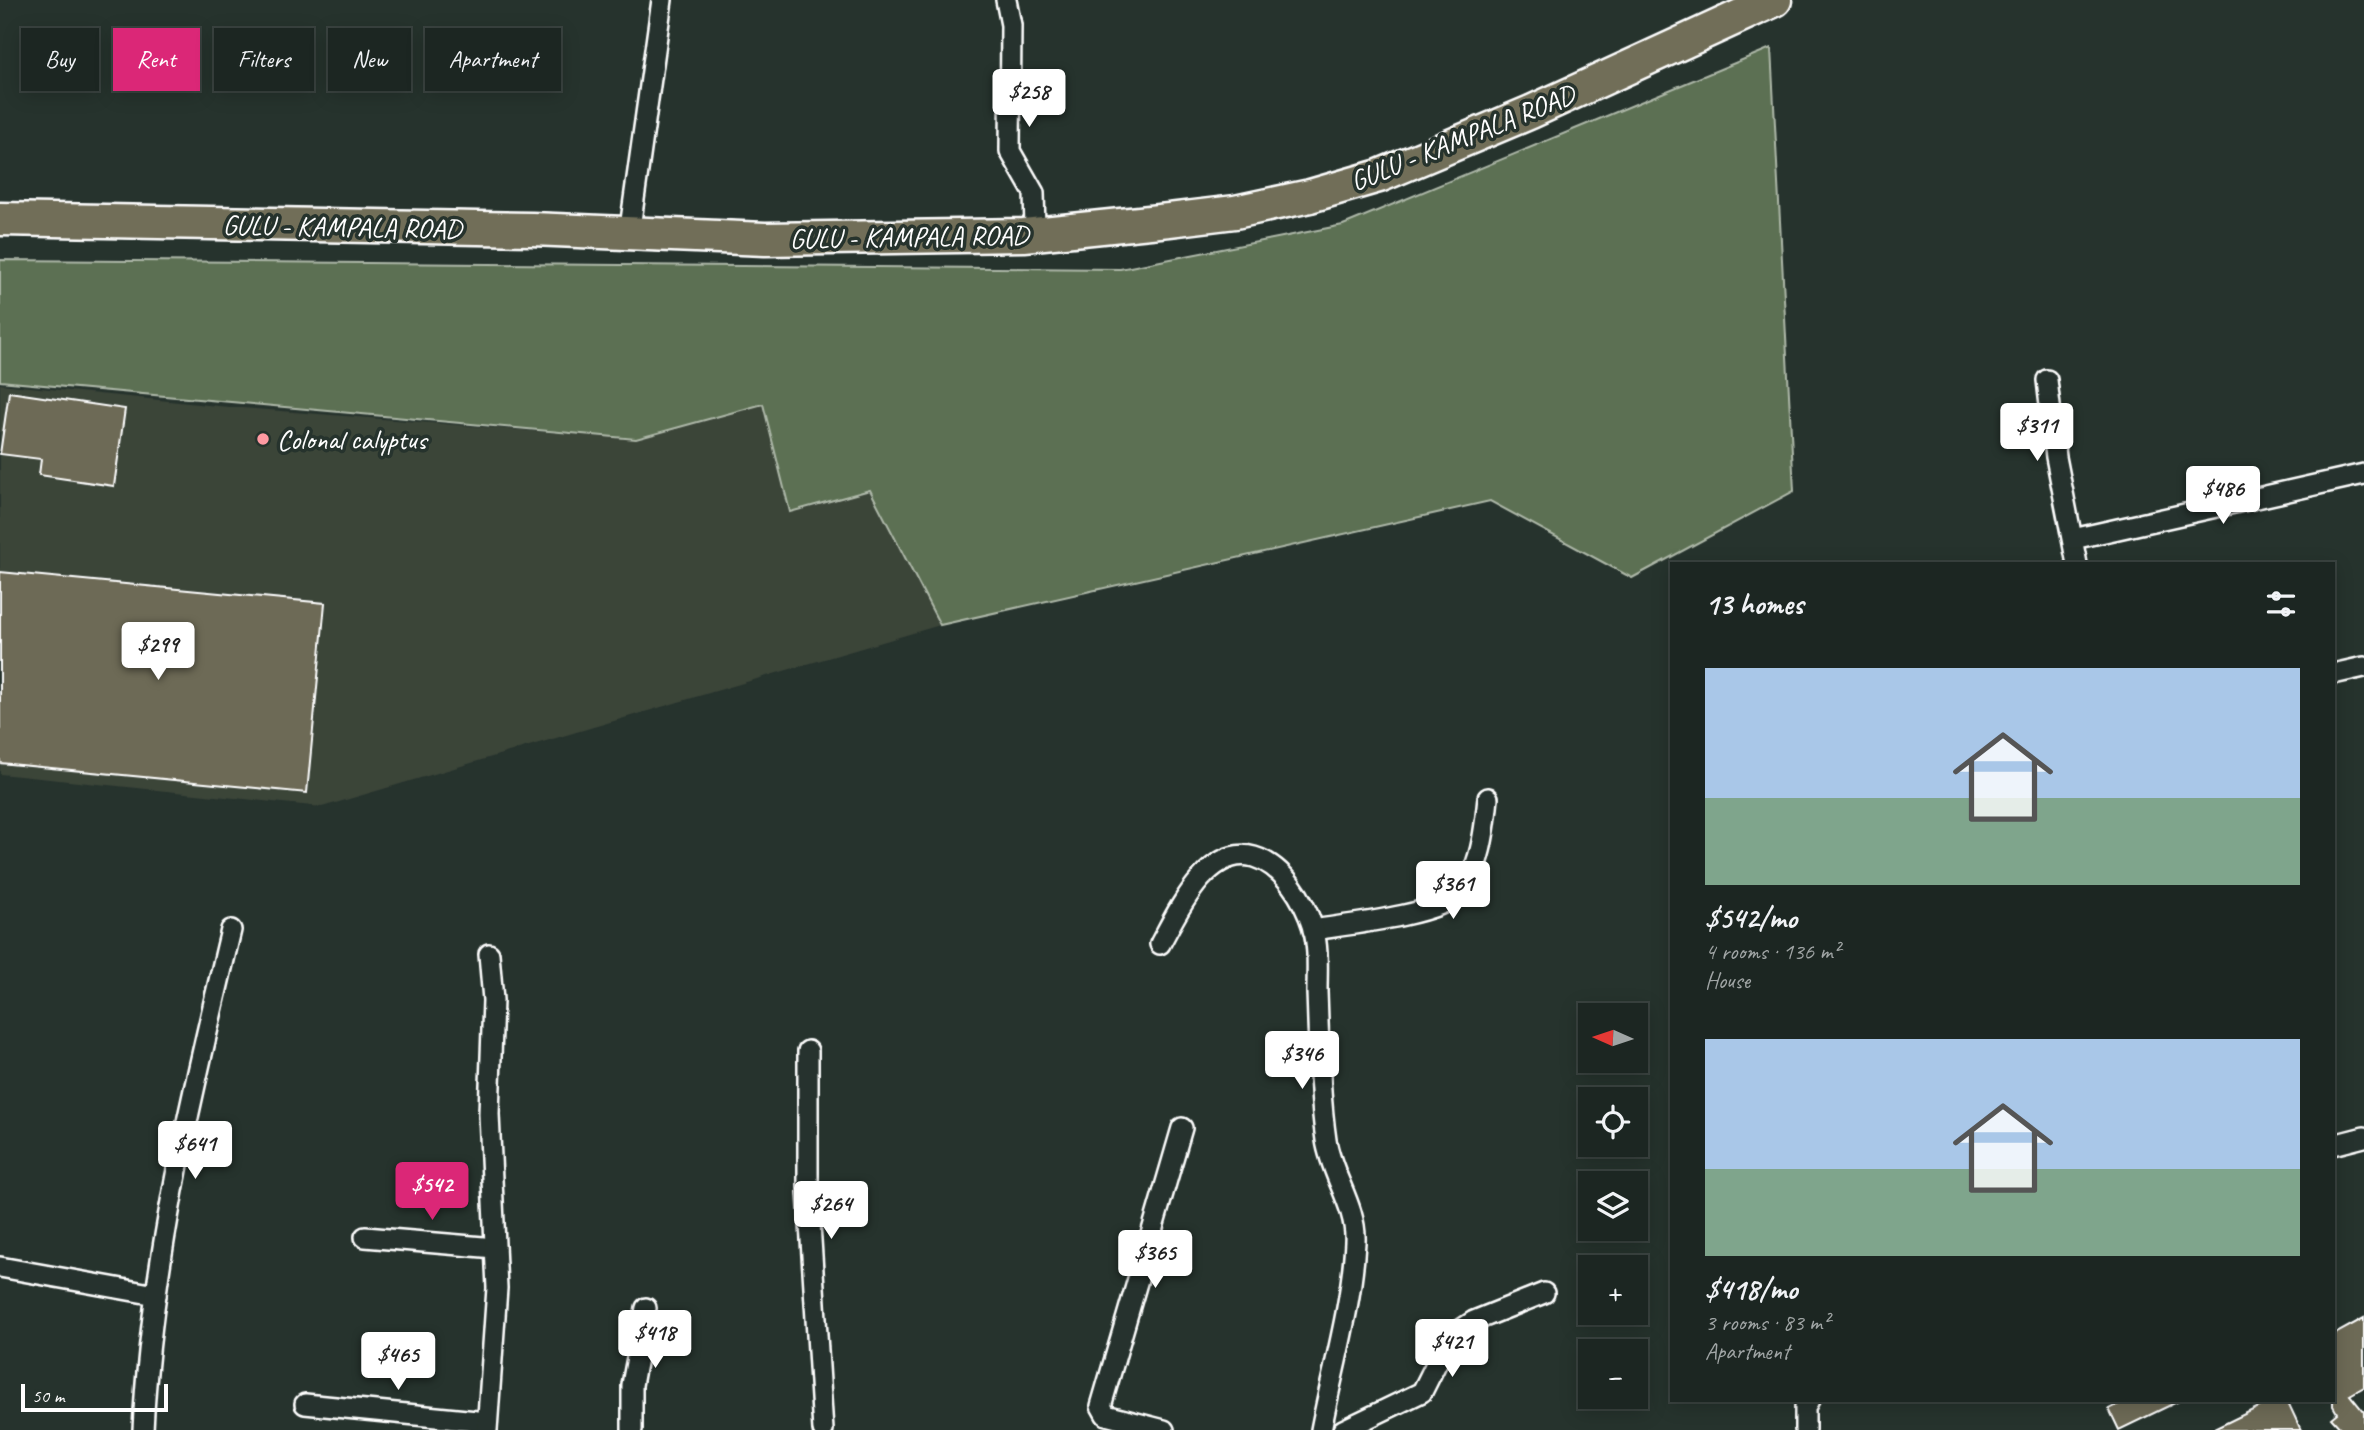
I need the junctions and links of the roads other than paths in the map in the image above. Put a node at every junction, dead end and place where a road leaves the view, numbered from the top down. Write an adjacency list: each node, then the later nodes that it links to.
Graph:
1 (662, 0): 6 (street)
2 (1006, 0): 5 (street)
3 (1775, 0): 5 (main road, GULU - KAMPALA ROAD)
4 (0, 219): 6 (main road, GULU - KAMPALA ROAD)
5 (1024, 234): 6 (main road, GULU - KAMPALA ROAD)
6 (629, 235)
7 (2047, 380): 9 (street)
8 (2364, 474): 9 (street)
9 (2073, 539): 10 (street)
10 (2077, 562)
11 (2364, 667): 12 (street)
12 (2335, 674)
13 (1488, 798): 15 (street)
14 (231, 930): 26 (street)
15 (1313, 930): 16 (street); 35 (street)
16 (1160, 944)
17 (489, 954): 23 (street)
18 (808, 1051): 33 (street)
19 (1182, 1128): 34 (street)
20 (2364, 1137): 21 (street)
21 (2335, 1144)
22 (365, 1237): 23 (street)
23 (495, 1248): 30 (street)
24 (0, 1267): 26 (street)
25 (1544, 1293): 36 (street)
26 (156, 1295): 31 (street)
27 (646, 1308): 32 (street)
28 (1808, 1402): 37 (street)
29 (305, 1404): 30 (street)
30 (487, 1426)
31 (143, 1430)
32 (632, 1430)
33 (823, 1430)
34 (1164, 1430)
35 (1321, 1430)
36 (1343, 1430)
37 (1805, 1430)

